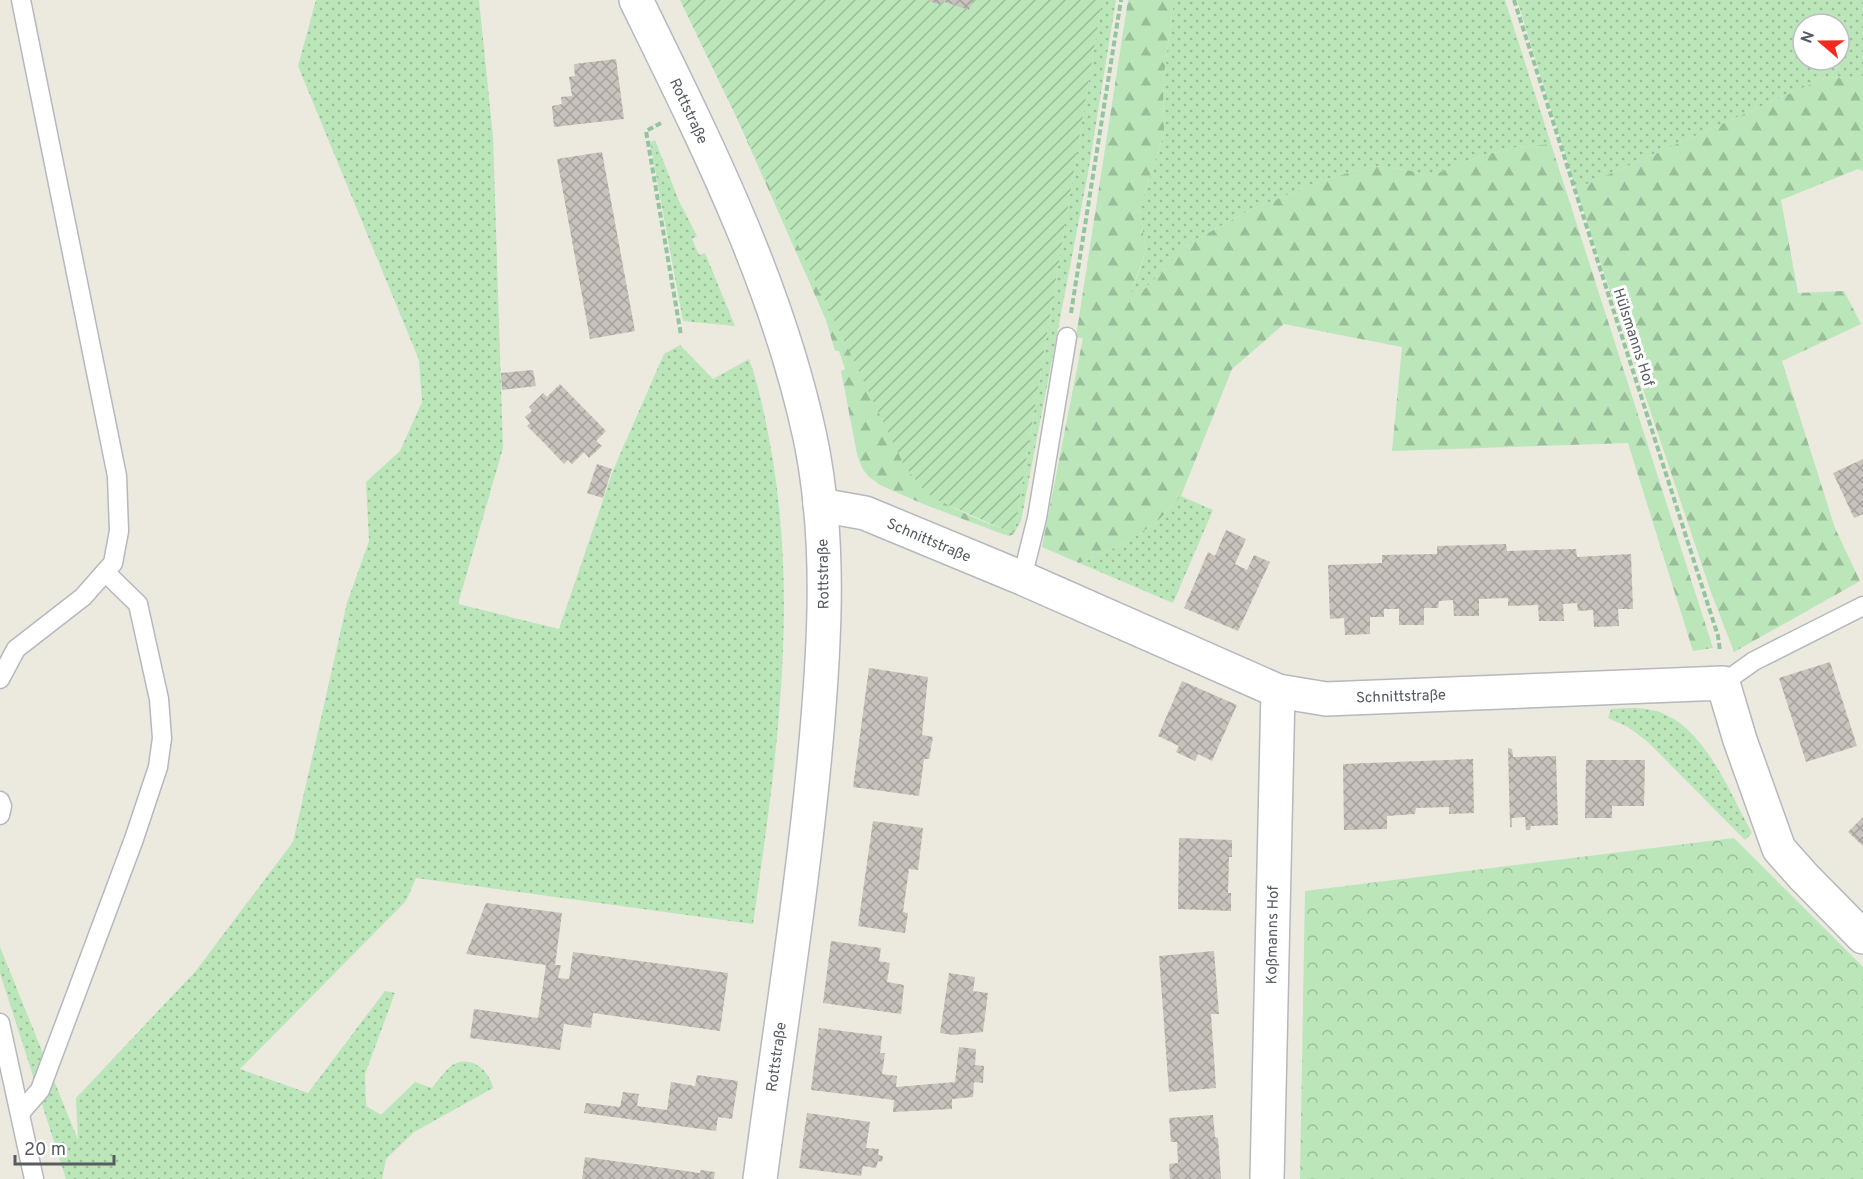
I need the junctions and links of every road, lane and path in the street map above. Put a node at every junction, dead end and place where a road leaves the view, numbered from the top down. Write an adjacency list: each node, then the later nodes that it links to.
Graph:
1 (21, 0): 9 (lane)
2 (636, 0): 5 (street, Rottstraße)
3 (1121, 0): 7 (path)
4 (1514, 0): 13 (path, Hülsmanns Hof)
5 (688, 110): 6 (path); 8 (street, Rottstraße)
6 (681, 336)
7 (1067, 337): 10 (lane)
8 (820, 505): 10 (street, Schnittstraße); 21 (street, Rottstraße)
9 (105, 572): 12 (lane); 19 (lane)
10 (1022, 578): 14 (street, Schnittstraße)
11 (1863, 606): 13 (lane)
12 (0, 679)
13 (1723, 683): 14 (street, Schnittstraße); 17 (street)
14 (1278, 692): 22 (street, Koßmanns Hof)
15 (0, 801): 16 (lane)
16 (0, 815)
17 (1863, 937)
18 (0, 1023): 19 (lane)
19 (20, 1113): 20 (lane)
20 (34, 1179)
21 (760, 1179)
22 (1267, 1179)

